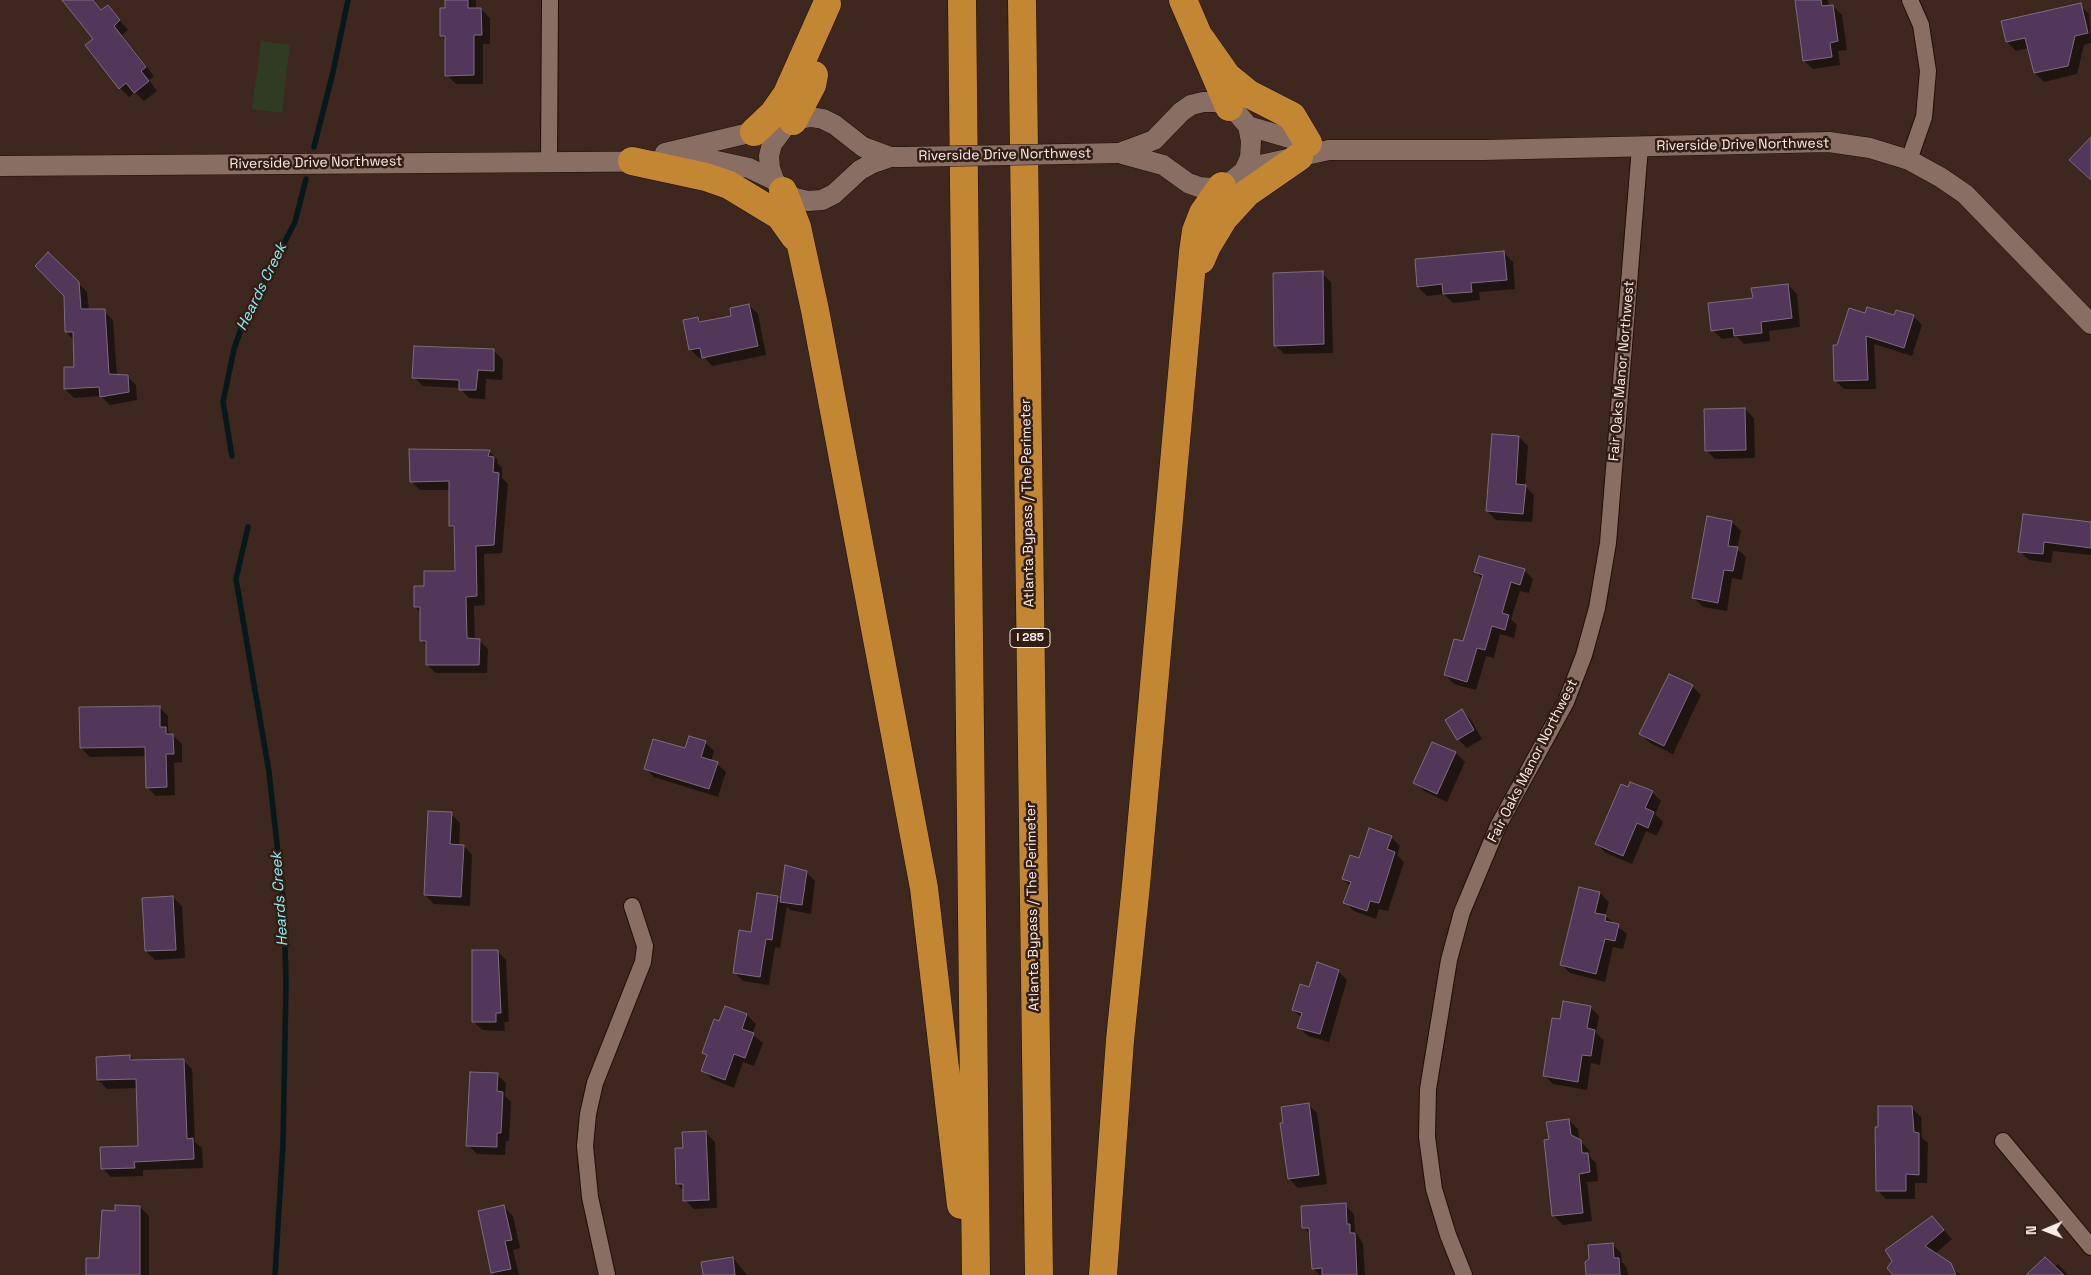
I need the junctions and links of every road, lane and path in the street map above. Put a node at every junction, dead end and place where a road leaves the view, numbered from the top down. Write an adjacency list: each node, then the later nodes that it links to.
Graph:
1 (550, 0): 17 (street)
2 (962, 0): 30 (highway)
3 (1022, 0): 31 (highway, Atlanta Bypass / The Perimeter / I 285)
4 (1183, 0): 7 (highway)
5 (1910, 0): 16 (street)
6 (827, 2): 9 (highway); 11 (highway)
7 (1201, 39): 8 (highway); 13 (highway)
8 (1230, 107): 10 (street); 14 (street, Riverside Drive Northwest)
9 (790, 123): 11 (street, Riverside Drive Northwest); 15 (street, Riverside Drive Northwest); 21 (street)
10 (1248, 126): 13 (street, Riverside Drive Northwest); 20 (street)
11 (754, 132): 18 (street, Riverside Drive Northwest)
12 (1640, 147): 13 (street, Riverside Drive Northwest); 16 (street, Riverside Drive Northwest); 33 (street, Fair Oaks Manor Northwest)
13 (1312, 150): 20 (street, Riverside Drive Northwest); 23 (highway)
14 (1119, 153): 15 (street, Riverside Drive Northwest, bridge); 20 (street, Riverside Drive Northwest)
15 (897, 157): 21 (street, Riverside Drive Northwest)
16 (1909, 160): 24 (street, Riverside Drive Northwest)
17 (549, 161): 18 (street, Riverside Drive Northwest); 19 (street, Riverside Drive Northwest)
18 (632, 161): 21 (street, Riverside Drive Northwest); 22 (highway)
19 (0, 166)
20 (1233, 179): 23 (highway)
21 (779, 186): 22 (highway)
22 (801, 246): 29 (highway)
23 (1190, 289): 32 (highway)
24 (2091, 324)
25 (632, 906): 28 (street)
26 (2004, 1141): 27 (street)
27 (2091, 1247)
28 (608, 1275)
29 (970, 1275)
30 (976, 1275)
31 (1039, 1275)
32 (1103, 1275)
33 (1464, 1275)

